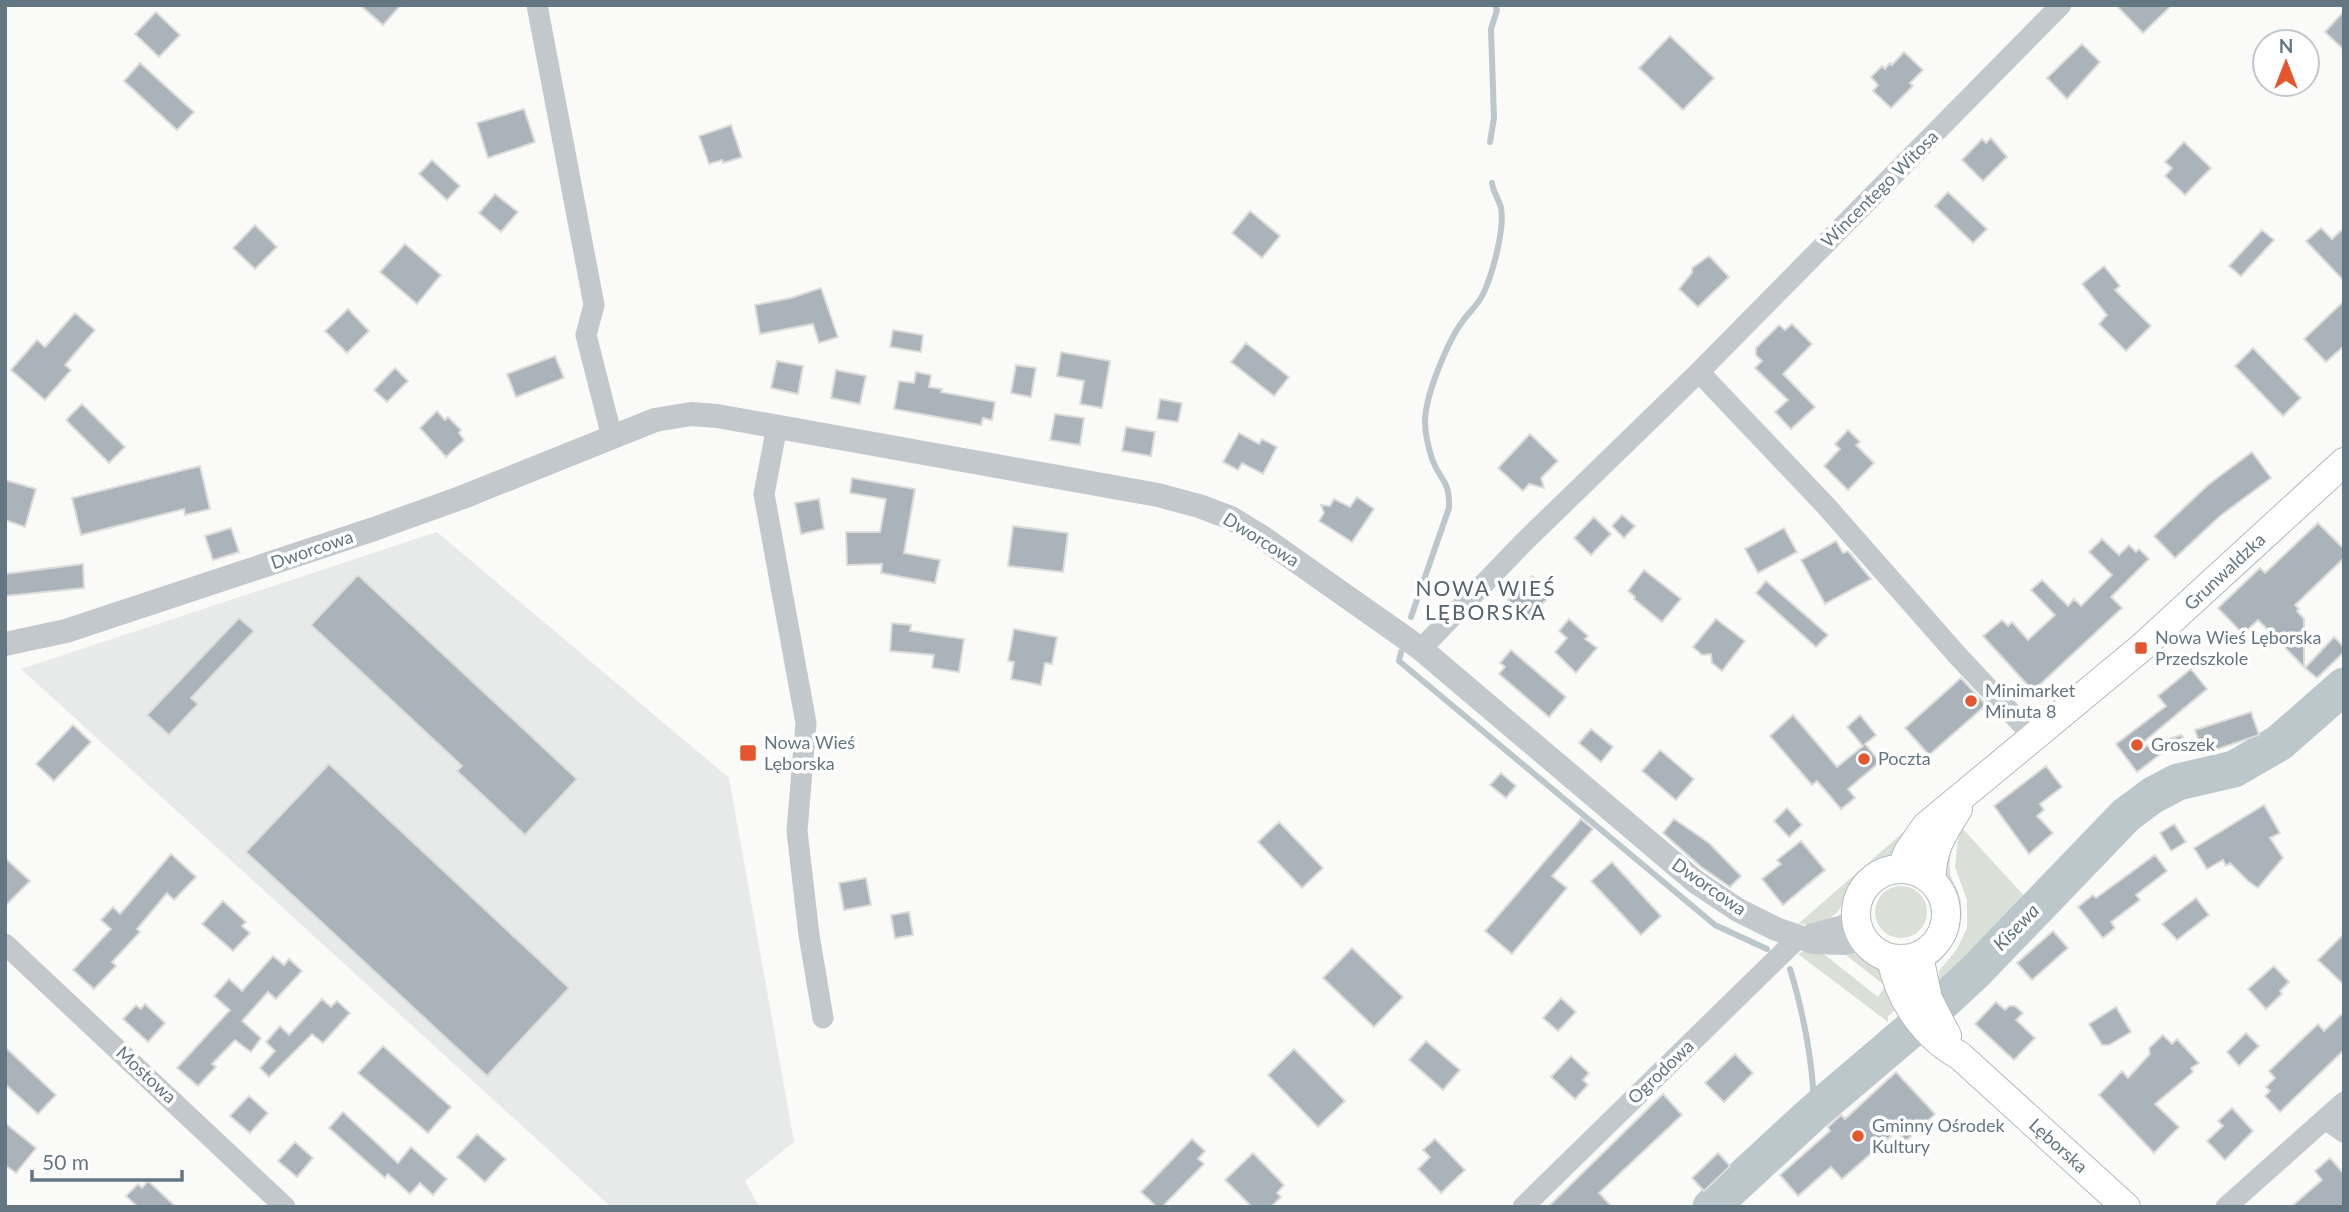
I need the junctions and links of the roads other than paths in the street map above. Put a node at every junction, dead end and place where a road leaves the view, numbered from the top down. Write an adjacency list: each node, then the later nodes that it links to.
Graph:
1 (537, 5): 5 (street)
2 (2062, 5): 3 (street, Wincentego Witosa)
3 (1699, 372): 8 (street, Wincentego Witosa); 9 (street)
4 (777, 426): 5 (street, Dworcowa); 8 (street, Dworcowa); 19 (street)
5 (612, 437): 7 (street, Dworcowa)
6 (2344, 462): 9 (main road, Grunwaldzka)
7 (5, 644)
8 (1421, 649): 14 (street, Dworcowa)
9 (2034, 737): 10 (main road, Grunwaldzka)
10 (1974, 786): 11 (main road, Grunwaldzka); 12 (main road, Grunwaldzka)
11 (1901, 869): 12 (main road); 13 (main road)
12 (1932, 881): 16 (main road)
13 (1860, 929): 14 (street); 17 (main road)
14 (1799, 937): 24 (street, Ogrodowa)
15 (5, 944): 23 (street, Mostowa)
16 (1919, 956): 17 (main road); 18 (main road, Lęborska)
17 (1891, 958): 18 (main road, Lęborska)
18 (1921, 1006): 25 (main road, Lęborska)
19 (823, 1018)
20 (2344, 1102): 21 (street)
21 (2325, 1119): 22 (street); 26 (street)
22 (2344, 1132)
23 (285, 1207)
24 (1523, 1207)
25 (2126, 1207)
26 (2226, 1207)

